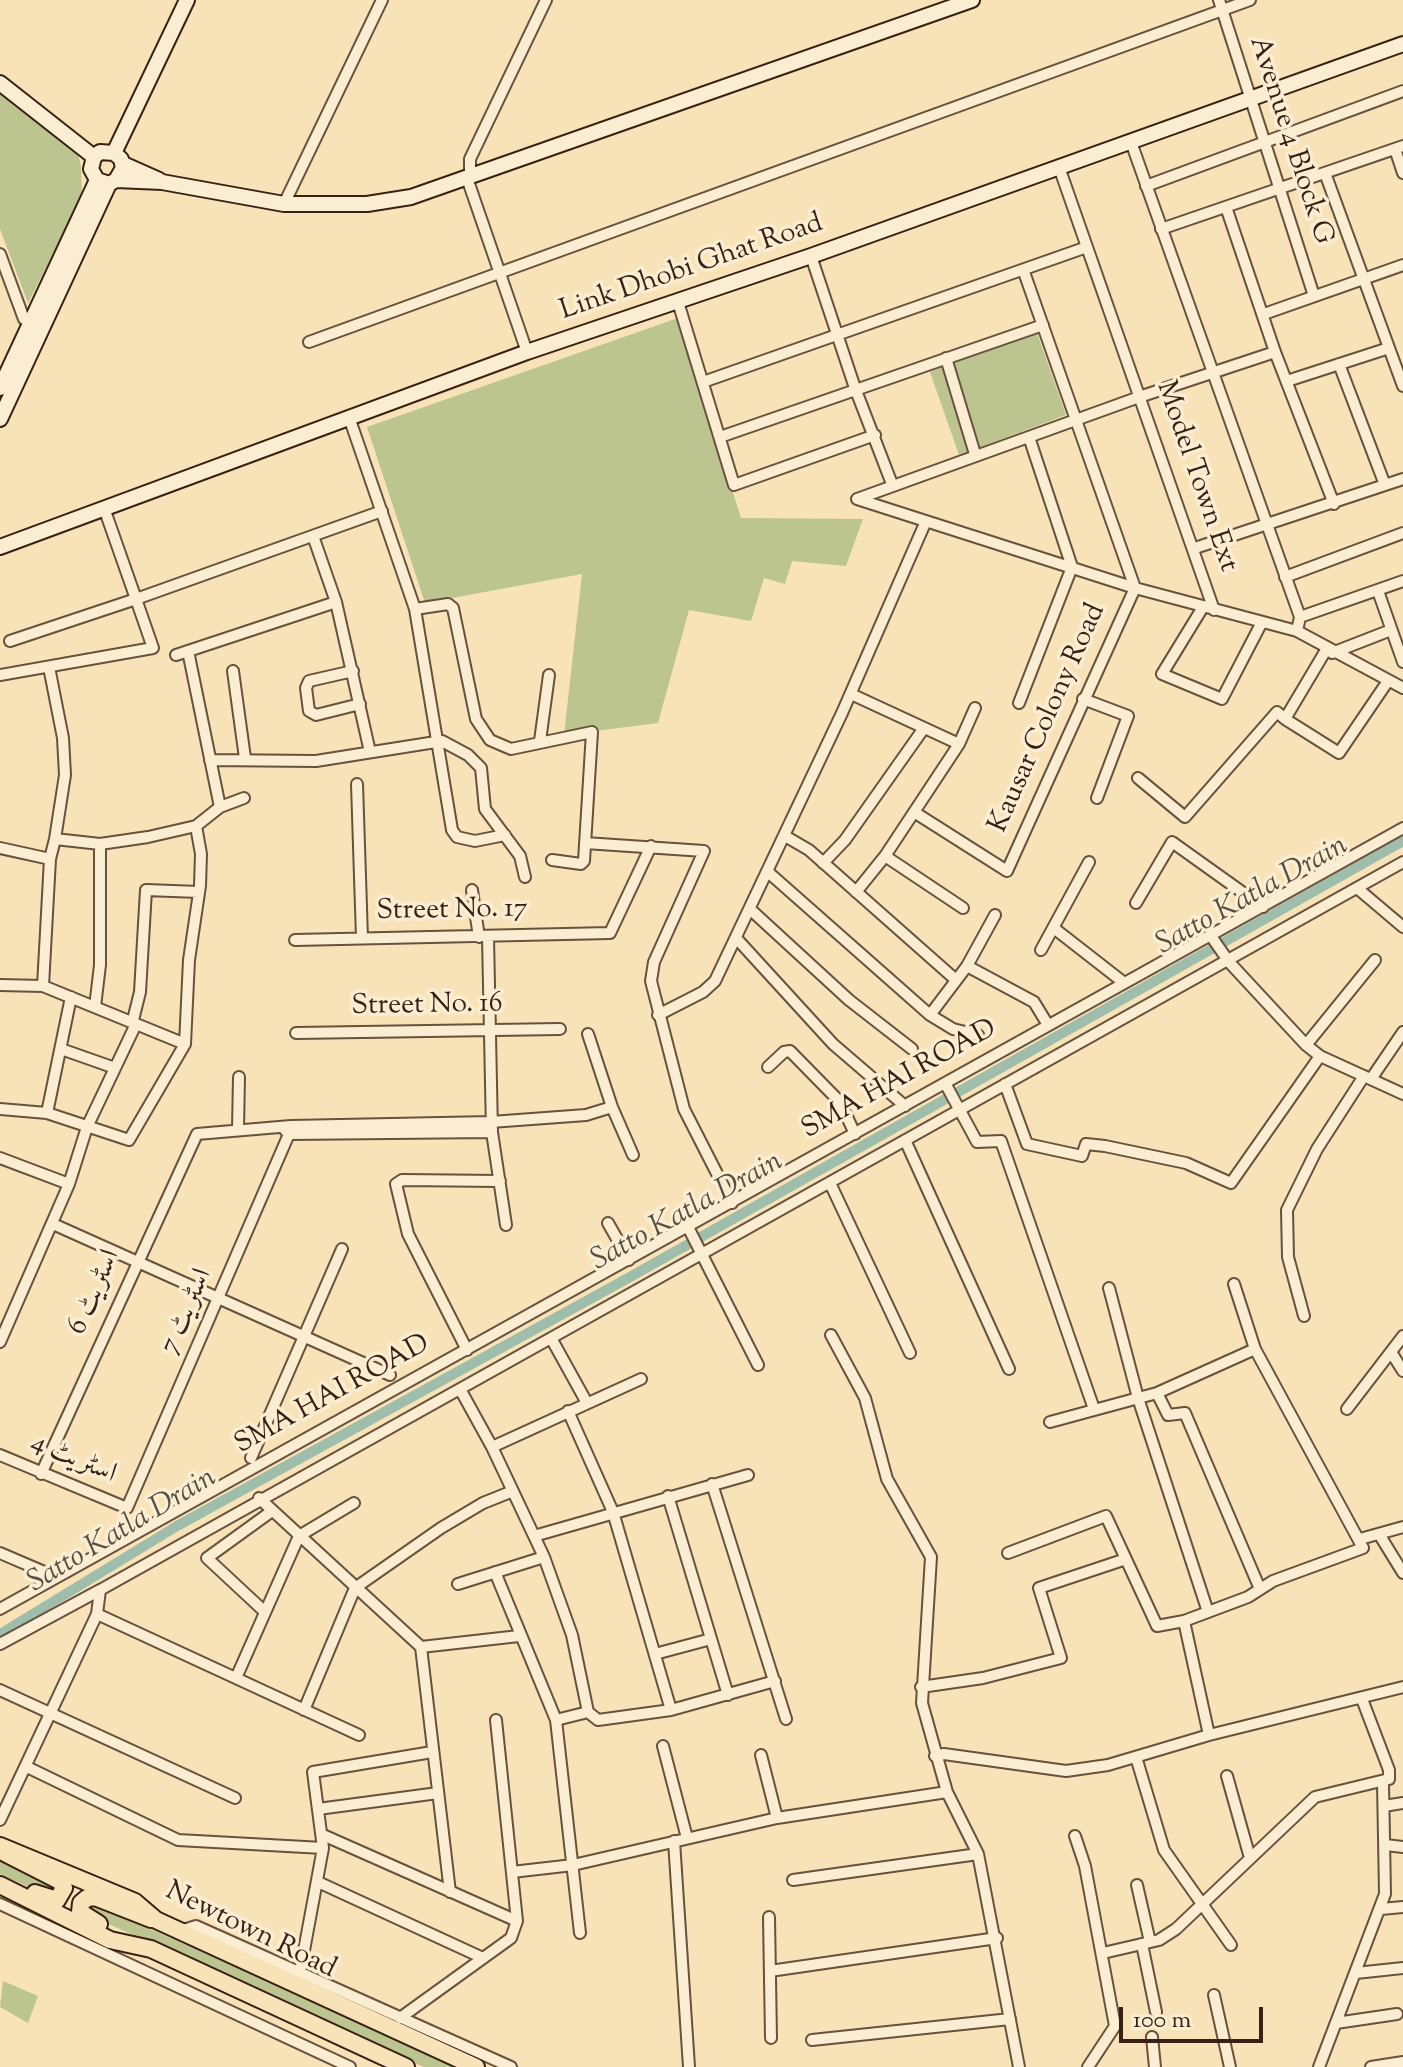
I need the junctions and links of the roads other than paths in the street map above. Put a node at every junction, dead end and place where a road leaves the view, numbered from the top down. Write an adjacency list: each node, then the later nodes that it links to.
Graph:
1 (187, 0): 15 (street)
2 (382, 0): 24 (street)
3 (546, 0): 19 (street)
4 (972, 0): 19 (street)
5 (1250, 0): 6 (street)
6 (1220, 5): 10 (street, Avenue 4 Block G); 31 (street)
7 (1403, 44): 10 (street, Link Dhobi Ghat Road)
8 (0, 83): 14 (street)
9 (1403, 91): 12 (street)
10 (1251, 101): 11 (street, Link Dhobi Ghat Road); 12 (street, Avenue 4 Block G)
11 (1131, 142): 16 (street, Link Dhobi Ghat Road); 22 (street)
12 (1263, 144): 22 (street); 23 (street, Avenue 4 Block G)
13 (1399, 147): 17 (street); 18 (street)
14 (94, 157): 15 (street); 20 (street)
15 (118, 158): 20 (street); 21 (street)
16 (1059, 167): 27 (street, Model Town Ext); 29 (street, Link Dhobi Ghat Road)
17 (1325, 173): 23 (street); 33 (street)
18 (1403, 173)
19 (469, 177): 24 (street); 31 (street)
20 (107, 181): 21 (street); 37 (street); 54 (street)
21 (162, 182): 24 (street)
22 (1146, 186): 26 (street)
23 (1277, 189): 25 (street); 34 (street, Avenue 4 Block G)
24 (284, 204)
25 (1226, 207): 26 (street); 36 (street)
26 (1161, 229): 46 (street)
27 (1087, 247): 32 (street); 52 (street, Model Town Ext)
28 (0, 254): 37 (street)
29 (811, 256): 35 (street, Link Dhobi Ghat Road); 39 (street)
30 (1403, 265): 33 (street)
31 (500, 272): 40 (street); 42 (street)
32 (1024, 272): 38 (street); 39 (street)
33 (1363, 279): 34 (street); 41 (street)
34 (1314, 296): 36 (street)
35 (678, 302): 42 (street, Link Dhobi Ghat Road); 48 (street)
36 (1264, 314): 43 (street)
37 (31, 323): 50 (street)
38 (1043, 325): 44 (street); 55 (street)
39 (839, 336): 48 (street); 51 (street)
40 (309, 342)
41 (1389, 348): 45 (street); 49 (street)
42 (527, 352): 53 (street, Link Dhobi Ghat Road)
43 (1275, 352): 46 (street); 47 (street)
44 (946, 358): 51 (street); 59 (street)
45 (1339, 364): 47 (street); 62 (street)
46 (1210, 373): 52 (street); 67 (street)
47 (1287, 381): 63 (street)
48 (703, 382): 57 (street)
49 (1403, 386)
50 (0, 388)
51 (855, 388): 56 (street); 57 (street)
52 (1142, 396): 55 (street); 71 (street, Model Town Ext)
53 (349, 417): 64 (street, Link Dhobi Ghat Road); 65 (street)
54 (0, 419)
55 (1077, 419): 58 (street); 75 (street)
56 (875, 435): 57 (street); 61 (street)
57 (720, 437)
58 (1029, 437): 59 (street); 72 (street)
59 (975, 454): 61 (street)
60 (1403, 479): 62 (street)
61 (892, 484): 66 (street)
62 (1385, 485): 63 (street)
63 (1334, 504): 67 (street)
64 (104, 508): 70 (street, Link Dhobi Ghat Road); 77 (street)
65 (382, 511): 69 (street); 80 (street)
66 (926, 521): 72 (street); 97 (street)
67 (1265, 526): 71 (street); 73 (street)
68 (1403, 533): 73 (street)
69 (313, 536): 77 (street); 78 (street)
70 (0, 547)
71 (1195, 548): 79 (street, Model Town Ext)
72 (1072, 567): 75 (street); 99 (street)
73 (1285, 577): 81 (street)
74 (1403, 581): 76 (street)
75 (1135, 588): 79 (street); 98 (street, Kausar Colony Road)
76 (1378, 591): 81 (street); 83 (street)
77 (136, 599): 85 (street); 90 (street)
78 (336, 602): 86 (street); 92 (street)
79 (1209, 608): 82 (street, Model Town Ext); 82 (street)
80 (415, 609): 104 (street); 105 (street)
81 (1300, 617): 84 (street)
82 (1262, 622): 84 (street, Model Town Ext)
83 (1391, 630): 87 (street); 89 (street)
84 (1297, 631): 87 (street, Model Town Ext)
85 (10, 641)
86 (188, 651): 88 (street); 109 (street)
87 (1329, 651): 95 (street, Model Town Ext); 102 (street)
88 (176, 655)
89 (1403, 662)
90 (49, 667): 93 (street); 120 (street)
91 (233, 671): 108 (street)
92 (353, 671): 100 (street); 100 (street)
93 (0, 675)
94 (549, 675): 105 (street)
95 (1388, 681): 96 (street, Model Town Ext); 102 (street)
96 (1403, 688)
97 (851, 694): 103 (street); 119 (street)
98 (1083, 699): 113 (street); 115 (street, Kausar Colony Road)
99 (1019, 703)
100 (360, 704): 107 (street)
101 (975, 708): 106 (street)
102 (1285, 719): 110 (street)
103 (924, 728): 106 (street); 130 (street)
104 (436, 741): 107 (street); 118 (street); 118 (street)
105 (540, 741): 121 (street)
106 (959, 744): 115 (street)
107 (370, 752): 108 (street)
108 (245, 758): 109 (street)
109 (210, 760): 114 (street)
110 (1138, 778)
111 (357, 784): 145 (street)
112 (244, 798): 114 (street)
113 (1097, 798)
114 (220, 807): 116 (street)
115 (914, 812): 125 (street)
116 (196, 826): 122 (street); 135 (street)
117 (1403, 828): 138 (street, SMA HAI ROAD)
118 (505, 835): 132 (street)
119 (785, 836): 130 (street); 131 (street)
120 (55, 839): 122 (street); 126 (street)
121 (585, 843): 123 (street); 127 (street)
122 (100, 844): 158 (street)
123 (651, 846): 144 (street, Street No. 17); 159 (street)
124 (0, 848): 126 (street)
125 (885, 856): 136 (street); 139 (street)
126 (50, 859): 156 (street)
127 (552, 860)
128 (1089, 862): 143 (street)
129 (1403, 862): 133 (street)
130 (823, 863): 136 (street)
131 (768, 872): 140 (street); 160 (street)
132 (525, 877)
133 (1357, 888): 142 (street); 150 (street)
134 (472, 890): 144 (street)
135 (199, 892): 161 (street); 169 (street)
136 (856, 892): 153 (street)
137 (1136, 903): 138 (street)
138 (1263, 907): 148 (street, SMA HAI ROAD)
139 (963, 908)
140 (751, 910): 146 (street); 172 (street)
141 (995, 915): 152 (street)
142 (1403, 927)
143 (1055, 929): 149 (street); 154 (street)
144 (484, 937): 145 (street, Street No. 17); 164 (street)
145 (362, 938): 147 (street, Street No. 17)
146 (737, 939): 159 (street); 182 (street)
147 (295, 940)
148 (1214, 940): 150 (street); 154 (street, SMA HAI ROAD)
149 (1041, 950)
150 (1227, 959): 170 (street); 179 (street)
151 (1375, 960): 170 (street)
152 (967, 966): 153 (street); 162 (street)
153 (956, 980): 160 (street)
154 (1123, 982): 162 (street, SMA HAI ROAD)
155 (0, 985): 156 (street)
156 (43, 986): 157 (street)
157 (71, 997): 158 (street); 171 (street)
158 (95, 1007): 161 (street)
159 (658, 1015): 198 (street)
160 (930, 1015): 168 (street)
161 (135, 1022): 169 (street); 176 (street)
162 (1048, 1025): 180 (street, SMA HAI ROAD)
163 (560, 1029): 164 (street, Street No. 16)
164 (490, 1030): 166 (street, Street No. 16); 188 (street)
165 (1403, 1032): 173 (street)
166 (296, 1033)
167 (588, 1034): 183 (street)
168 (978, 1035)
169 (185, 1044): 187 (street)
170 (1306, 1045): 174 (street)
171 (61, 1049): 176 (street); 186 (street)
172 (912, 1049)
173 (1398, 1050): 178 (street)
174 (1320, 1056): 178 (street); 179 (street)
175 (768, 1067): 191 (street)
176 (115, 1068): 187 (street)
177 (239, 1077): 189 (street)
178 (1367, 1078): 181 (street); 210 (street)
179 (1005, 1084): 184 (street)
180 (947, 1086): 182 (street, SMA HAI ROAD); 184 (street)
181 (1403, 1094)
182 (905, 1106): 191 (street, SMA HAI ROAD)
183 (612, 1107): 188 (street); 193 (street)
184 (958, 1107): 192 (street); 229 (street)
185 (0, 1109): 186 (street)
186 (47, 1113): 187 (street)
187 (87, 1127): 197 (street)
188 (492, 1127): 190 (street); 195 (street)
189 (238, 1129): 190 (street); 206 (street, اسٹریٹ 6)
190 (286, 1131): 209 (street, اسٹریٹ 7)
191 (855, 1134): 198 (street, SMA HAI ROAD)
192 (905, 1140): 196 (street); 221 (street)
193 (633, 1155)
194 (0, 1158): 197 (street)
195 (500, 1181): 201 (street); 217 (street)
196 (830, 1183): 204 (street); 219 (street)
197 (69, 1184): 200 (street)
198 (732, 1203): 202 (street, SMA HAI ROAD)
199 (608, 1223): 205 (street)
200 (53, 1224): 206 (street); 215 (street)
201 (506, 1225)
202 (690, 1231): 204 (street); 205 (street, SMA HAI ROAD)
203 (342, 1249): 212 (street)
204 (700, 1251): 214 (street); 220 (street)
205 (629, 1260): 217 (street, SMA HAI ROAD)
206 (136, 1262): 209 (street); 236 (street, اسٹریٹ 6)
207 (1234, 1284): 216 (street)
208 (1109, 1288): 227 (street)
209 (220, 1299): 212 (street); 243 (street, اسٹریٹ 7)
210 (1304, 1316)
211 (831, 1335): 274 (street)
212 (302, 1336): 223 (street); 235 (street)
213 (1403, 1336): 218 (street)
214 (551, 1338): 225 (street); 228 (street)
215 (0, 1342)
216 (1255, 1349): 226 (street); 250 (street)
217 (467, 1350): 262 (street, SMA HAI ROAD)
218 (1391, 1352): 222 (street); 230 (street)
219 (910, 1353)
220 (758, 1365)
221 (1009, 1369)
222 (1403, 1371)
223 (390, 1375)
224 (641, 1379): 228 (street)
225 (460, 1389): 233 (street); 241 (street)
226 (1157, 1393): 227 (street); 260 (street)
227 (1138, 1398): 229 (street); 264 (street)
228 (587, 1403): 231 (street)
229 (1094, 1409): 232 (street)
230 (1347, 1409)
231 (568, 1411): 233 (street); 245 (street)
232 (1050, 1422)
233 (492, 1447): 239 (street)
234 (0, 1455): 236 (street, اسٹریٹ 4)
235 (251, 1458)
236 (41, 1474): 243 (street, اسٹریٹ 4)
237 (748, 1475): 238 (street)
238 (712, 1484): 240 (street); 273 (street)
239 (513, 1491): 249 (street); 259 (street)
240 (668, 1496): 245 (street); 268 (street)
241 (259, 1498): 244 (street); 261 (street)
242 (354, 1503): 248 (street)
243 (127, 1508)
244 (272, 1511): 248 (street); 263 (street)
245 (613, 1512): 249 (street); 271 (street)
246 (1403, 1527): 247 (street)
247 (1379, 1534): 250 (street); 257 (street)
248 (299, 1536): 259 (street); 263 (street)
249 (534, 1536): 253 (street)
250 (1360, 1539): 260 (street)
251 (0, 1553): 255 (street)
252 (1008, 1553): 254 (street)
253 (544, 1557): 256 (street); 281 (street)
254 (1126, 1559): 266 (street); 274 (street)
255 (42, 1571)
256 (495, 1572): 258 (street); 267 (street)
257 (1403, 1573)
258 (458, 1584)
259 (355, 1588): 270 (street); 279 (street)
260 (1260, 1589): 264 (street)
261 (100, 1590): 265 (street); 269 (street)
262 (0, 1609)
263 (265, 1612): 272 (street)
264 (1208, 1612): 266 (street)
265 (97, 1614): 272 (street); 282 (street)
266 (1184, 1621): 287 (street)
267 (519, 1636): 270 (street); 285 (street)
268 (711, 1639): 271 (street); 277 (street)
269 (0, 1644)
270 (421, 1647): 289 (street)
271 (655, 1654): 280 (street)
272 (236, 1678): 279 (street)
273 (775, 1681): 277 (street); 283 (street)
274 (921, 1687): 291 (street)
275 (1403, 1687): 278 (street)
276 (0, 1690): 282 (street)
277 (728, 1695): 280 (street)
278 (1362, 1699): 287 (street); 295 (street)
279 (304, 1710): 286 (street)
280 (671, 1710): 281 (street)
281 (588, 1712): 285 (street)
282 (52, 1713): 293 (street); 298 (street)
283 (786, 1719)
284 (496, 1720): 315 (street)
285 (556, 1720): 314 (street)
286 (359, 1735)
287 (1209, 1735): 292 (street)
288 (663, 1746): 306 (street)
289 (432, 1752): 297 (street); 301 (street)
290 (761, 1755): 302 (street)
291 (935, 1756): 292 (street); 296 (street)
292 (1136, 1757): 323 (street)
293 (27, 1767): 303 (street); 311 (street)
294 (1227, 1776): 313 (street)
295 (1383, 1783): 300 (street); 313 (street)
296 (947, 1792): 302 (street); 312 (street)
297 (438, 1793): 301 (street); 320 (street)
298 (235, 1798)
299 (1403, 1803): 300 (street)
300 (1384, 1806): 308 (street)
301 (318, 1809): 304 (street)
302 (777, 1818): 306 (street)
303 (0, 1820)
304 (323, 1835): 311 (street); 320 (street)
305 (1075, 1836): 335 (street)
306 (687, 1838): 307 (street)
307 (674, 1841): 314 (street); 355 (street)
308 (1386, 1845): 309 (street); 325 (street)
309 (1403, 1847)
310 (0, 1848): 318 (main road); 327 (main road, Newtown Road)
311 (323, 1848): 317 (street)
312 (978, 1854): 316 (street); 331 (street)
313 (1250, 1858): 323 (street)
314 (573, 1865): 315 (street); 330 (street)
315 (512, 1872): 328 (street)
316 (793, 1880)
317 (318, 1882): 336 (street); 339 (street)
318 (0, 1884): 322 (main road, Newtown Road)
319 (1137, 1885): 332 (street)
320 (450, 1892): 328 (street)
321 (0, 1904): 322 (street)
322 (19, 1905): 334 (main road, Newtown Road); 351 (street)
323 (1201, 1906): 332 (street); 333 (street)
324 (1403, 1907): 325 (street)
325 (1381, 1909): 340 (street)
326 (769, 1917): 338 (street)
327 (156, 1920): 329 (main road, Newtown Road); 334 (main road)
328 (517, 1921): 336 (street)
329 (180, 1931): 339 (street); 353 (main road, Newtown Road)
330 (580, 1933)
331 (997, 1938): 338 (street); 345 (street)
332 (1146, 1943): 335 (street); 342 (street)
333 (1231, 1945)
334 (151, 1949): 352 (main road, Newtown Road)
335 (1103, 1953): 357 (street)
336 (483, 1958): 344 (street)
337 (1403, 1968): 340 (street)
338 (770, 1971): 348 (street)
339 (300, 1972): 344 (street)
340 (1356, 1973): 346 (street)
341 (1214, 1995): 359 (street)
342 (1156, 2012)
343 (1397, 2014): 346 (street)
344 (400, 2018): 354 (street)
345 (1010, 2019): 349 (street); 356 (street)
346 (1336, 2023): 360 (street)
347 (1152, 2037): 358 (street)
348 (771, 2038)
349 (812, 2040)
350 (1403, 2062): 361 (street)
351 (350, 2067)
352 (406, 2067)
353 (476, 2067)
354 (511, 2067)
355 (689, 2067)
356 (1019, 2067)
357 (1088, 2067)
358 (1155, 2067)
359 (1230, 2067)
360 (1319, 2067)
361 (1371, 2067)

